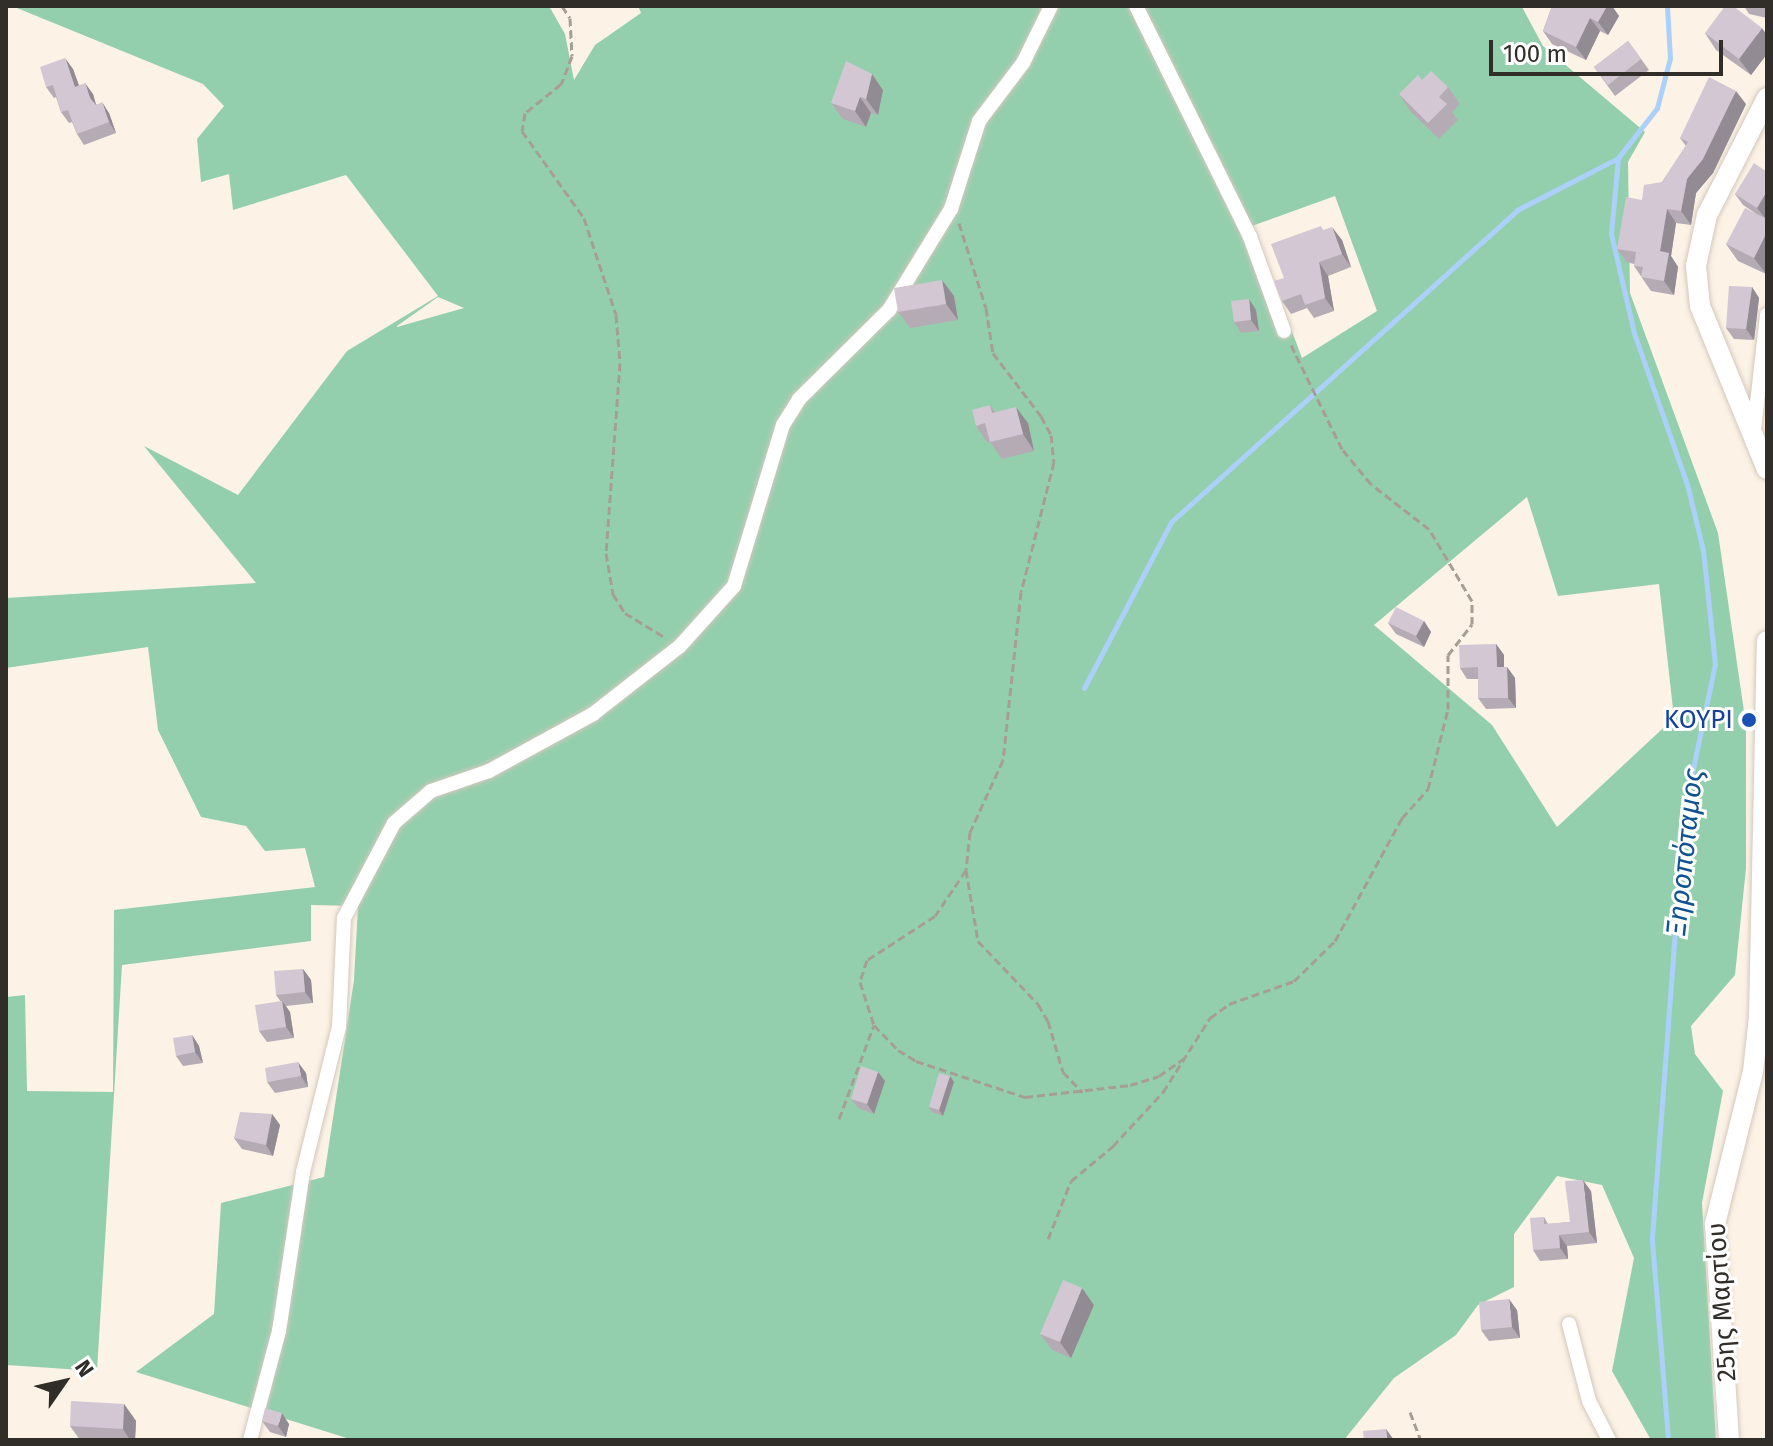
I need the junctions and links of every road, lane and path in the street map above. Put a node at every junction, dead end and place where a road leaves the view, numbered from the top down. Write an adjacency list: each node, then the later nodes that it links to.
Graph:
1 (562, 6): 11 (path)
2 (1051, 6): 5 (street)
3 (1136, 6): 7 (street)
4 (1767, 98): 8 (main road)
5 (951, 209): 11 (street); 12 (path)
6 (1767, 315): 8 (street)
7 (1284, 331): 14 (path)
8 (1754, 429): 9 (main road)
9 (1767, 469)
10 (1767, 641): 23 (main road, 25ης Μαρτίου)
11 (680, 646): 20 (street)
12 (966, 870): 13 (path); 15 (path)
13 (874, 1025): 15 (path); 16 (path)
14 (1185, 1058): 15 (path); 17 (path)
15 (1082, 1092)
16 (839, 1119)
17 (1048, 1239)
18 (1569, 1324): 22 (street)
19 (1410, 1412): 21 (path)
20 (250, 1440)
21 (1421, 1440)
22 (1609, 1440)
23 (1729, 1440)

